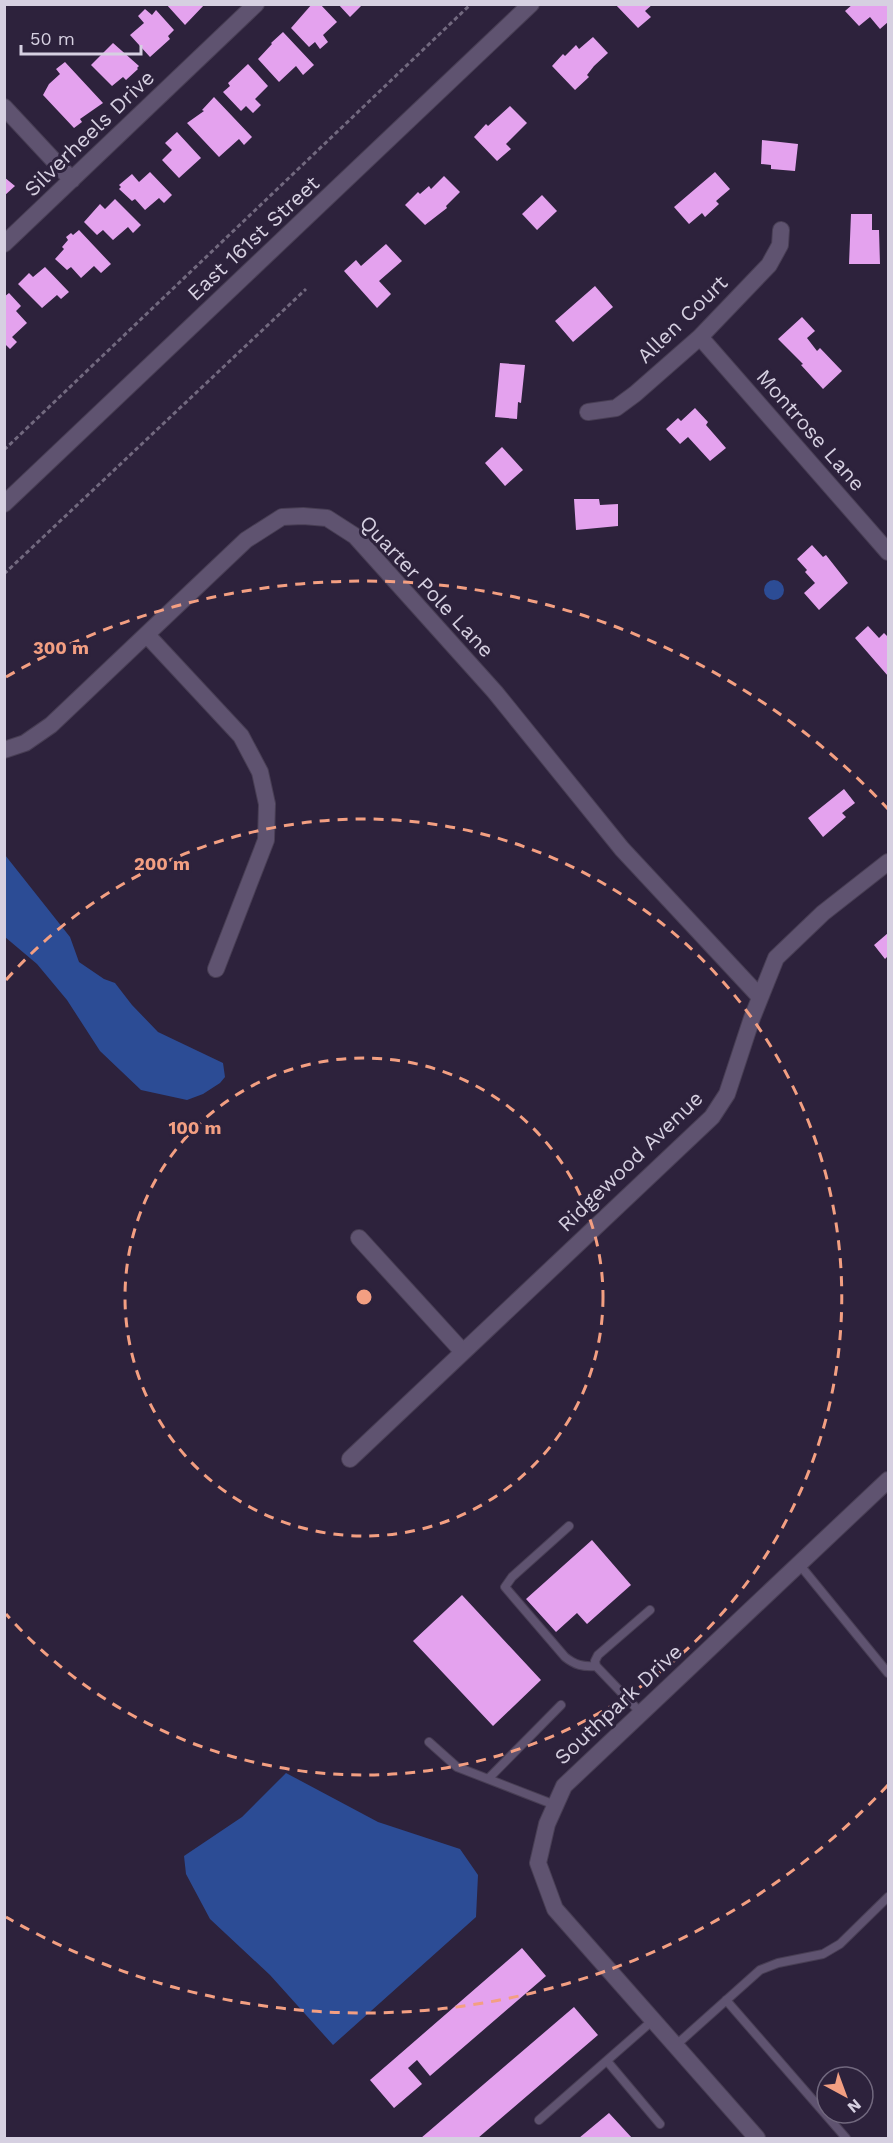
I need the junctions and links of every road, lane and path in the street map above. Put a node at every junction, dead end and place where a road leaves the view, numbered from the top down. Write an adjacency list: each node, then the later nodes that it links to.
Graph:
1 (256, 4): 5 (street, Silverheels Drive)
2 (471, 4): 11 (path)
3 (531, 4): 12 (street, East 161st Street)
4 (4, 106): 5 (street)
5 (72, 180): 7 (street, Silverheels Drive)
6 (781, 230): 9 (street, Allen Court)
7 (4, 244)
8 (306, 289): 14 (path)
9 (700, 337): 10 (street, Allen Court); 13 (street, Montrose Lane)
10 (588, 412)
11 (4, 450)
12 (4, 504)
13 (888, 552)
14 (4, 574)
15 (147, 635): 16 (street, Quarter Pole Lane); 18 (street); 19 (street, Quarter Pole Lane)
16 (4, 750)
17 (888, 862): 19 (street, Ridgewood Avenue)
18 (216, 969)
19 (760, 997): 21 (street, Ridgewood Avenue)
20 (359, 1238): 21 (street)
21 (463, 1352): 22 (street, Ridgewood Avenue)
22 (350, 1459)
23 (888, 1480): 25 (street, Southpark Drive)
24 (569, 1526): 27 (lane)
25 (799, 1564): 28 (lane); 30 (street, Southpark Drive)
26 (650, 1610): 27 (lane)
27 (596, 1666): 30 (lane)
28 (888, 1672)
29 (561, 1705): 32 (lane)
30 (641, 1713): 33 (street, Southpark Drive)
31 (429, 1742): 32 (lane)
32 (488, 1779): 33 (lane)
33 (555, 1805): 36 (street, Southpark Drive)
34 (888, 1897): 35 (lane)
35 (726, 2000): 37 (lane); 42 (lane)
36 (652, 2021): 37 (street, Southpark Drive); 38 (lane)
37 (675, 2046): 41 (street, Southpark Drive)
38 (607, 2061): 39 (lane); 40 (lane)
39 (539, 2120)
40 (660, 2124)
41 (757, 2139)
42 (846, 2139)

